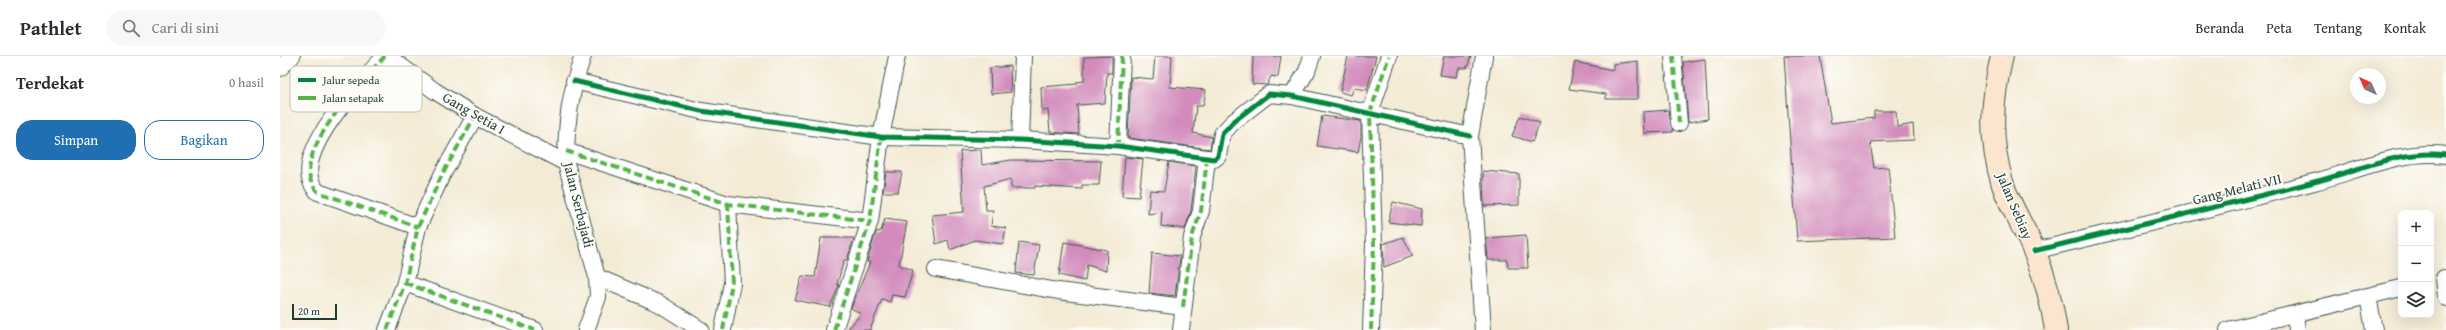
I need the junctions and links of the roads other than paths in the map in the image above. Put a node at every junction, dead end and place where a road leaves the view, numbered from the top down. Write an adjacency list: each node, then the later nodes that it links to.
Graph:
1 (292, 56): 14 (street)
2 (386, 56): 12 (street); 13 (street, Gang Setia I)
3 (897, 56): 23 (street)
4 (1023, 56): 24 (street)
5 (1122, 56): 25 (street)
6 (1312, 56): 17 (street)
7 (1389, 56): 19 (street)
8 (1484, 56): 22 (street)
9 (1674, 56): 21 (street)
10 (2002, 56): 32 (street, Jalan Sebiay)
11 (579, 58): 15 (street, Jalan Serbajadi)
12 (377, 66)
13 (400, 66)
14 (280, 68)
15 (574, 81): 23 (street); 27 (street, Jalan Serbajadi)
16 (422, 82): 20 (street, Gang Setia I)
17 (1292, 96): 19 (street); 28 (street)
18 (336, 112): 31 (street)
19 (1370, 113): 22 (street); 49 (street)
20 (475, 116): 27 (street, Gang Setia I); 31 (street)
21 (1679, 123)
22 (1470, 136): 50 (street)
23 (881, 137): 24 (street); 30 (street)
24 (1020, 140): 25 (street)
25 (1118, 146): 28 (street)
26 (2446, 155): 32 (street, Gang Melati VII)
27 (566, 157): 29 (street, Gang Setia I); 34 (street, Jalan Serbajadi)
28 (1207, 159): 40 (street)
29 (728, 204): 30 (street, Gang Setia I); 46 (street)
30 (870, 221): 47 (street)
31 (418, 227): 36 (street)
32 (2034, 252): 51 (street, Jalan Sebiay)
33 (936, 270): 40 (street)
34 (597, 277): 44 (street, Jalan Serbajadi); 45 (street)
35 (2440, 279): 39 (street)
36 (405, 283): 42 (street); 43 (street)
37 (2398, 289): 38 (street)
38 (2368, 296): 41 (street); 53 (street)
39 (2446, 298)
40 (1183, 307): 48 (street)
41 (2296, 323): 52 (street)
42 (386, 330)
43 (535, 330)
44 (586, 330)
45 (701, 330)
46 (723, 330)
47 (834, 330)
48 (1181, 330)
49 (1371, 330)
50 (1483, 330)
51 (2056, 330)
52 (2228, 330)
53 (2374, 330)

